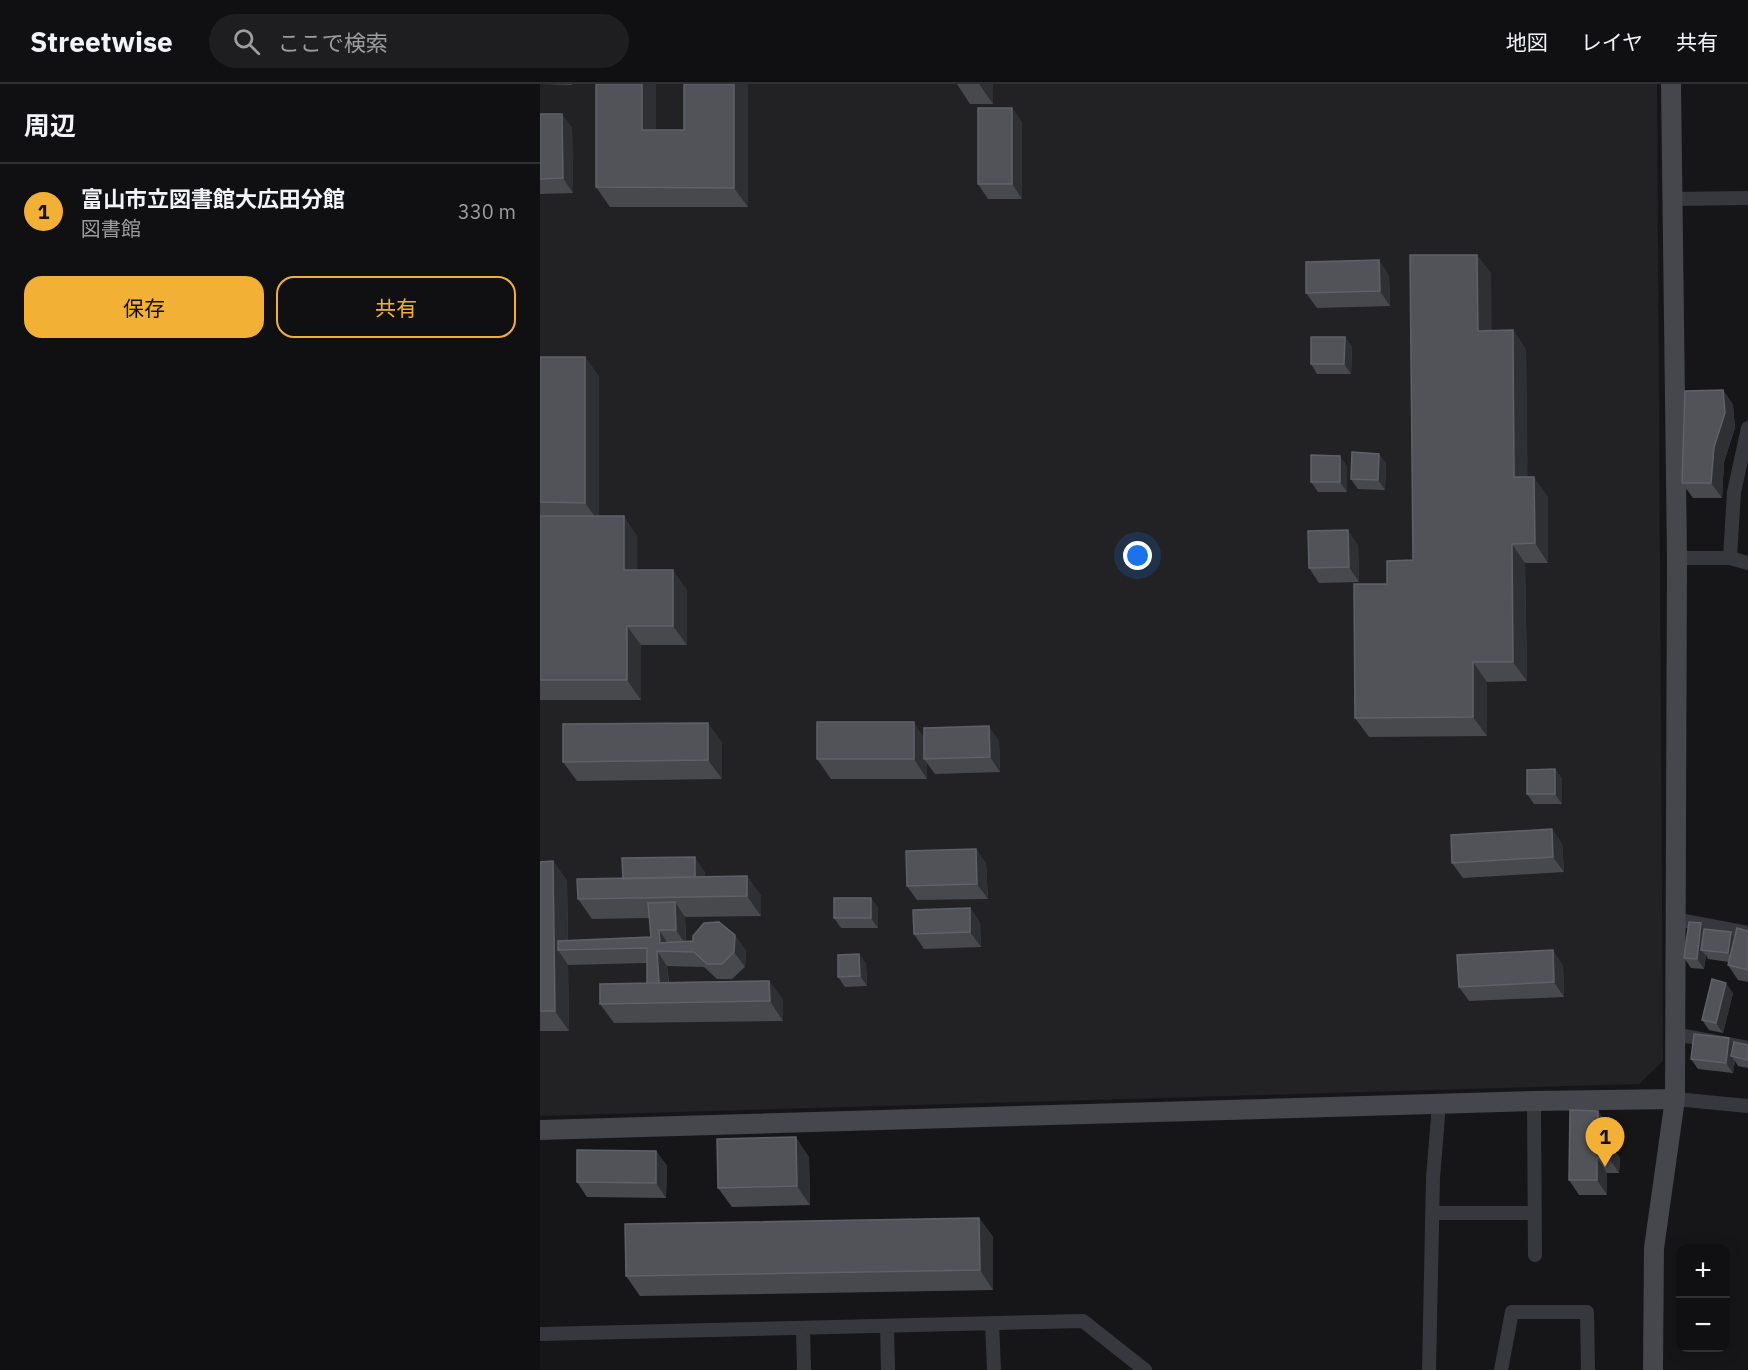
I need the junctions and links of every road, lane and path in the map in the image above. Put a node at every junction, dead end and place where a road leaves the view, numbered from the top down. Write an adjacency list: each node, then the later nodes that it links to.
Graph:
1 (1671, 84): 3 (street)
2 (1748, 198): 3 (street)
3 (1673, 199): 6 (street)
4 (1748, 428): 5 (street)
5 (1744, 454): 7 (street)
6 (1677, 558): 7 (street); 9 (street)
7 (1730, 558): 8 (street)
8 (1748, 563)
9 (1675, 919): 10 (street); 11 (street)
10 (1748, 933)
11 (1675, 1034): 12 (street); 13 (street)
12 (1748, 1047)
13 (1675, 1099): 14 (street); 16 (street); 32 (street)
14 (1534, 1101): 15 (street); 19 (street)
15 (1439, 1104): 17 (street); 18 (street)
16 (1748, 1106)
17 (540, 1130)
18 (1433, 1213): 19 (street); 29 (street)
19 (1534, 1213): 20 (street)
20 (1535, 1255)
21 (992, 1323): 22 (street); 27 (street); 28 (street)
22 (887, 1327): 23 (street); 26 (street)
23 (803, 1328): 24 (street); 25 (street)
24 (540, 1334)
25 (804, 1370)
26 (888, 1370)
27 (994, 1370)
28 (1145, 1370)
29 (1429, 1370)
30 (1501, 1370): 31 (street)
31 (1588, 1370)
32 (1653, 1370)

